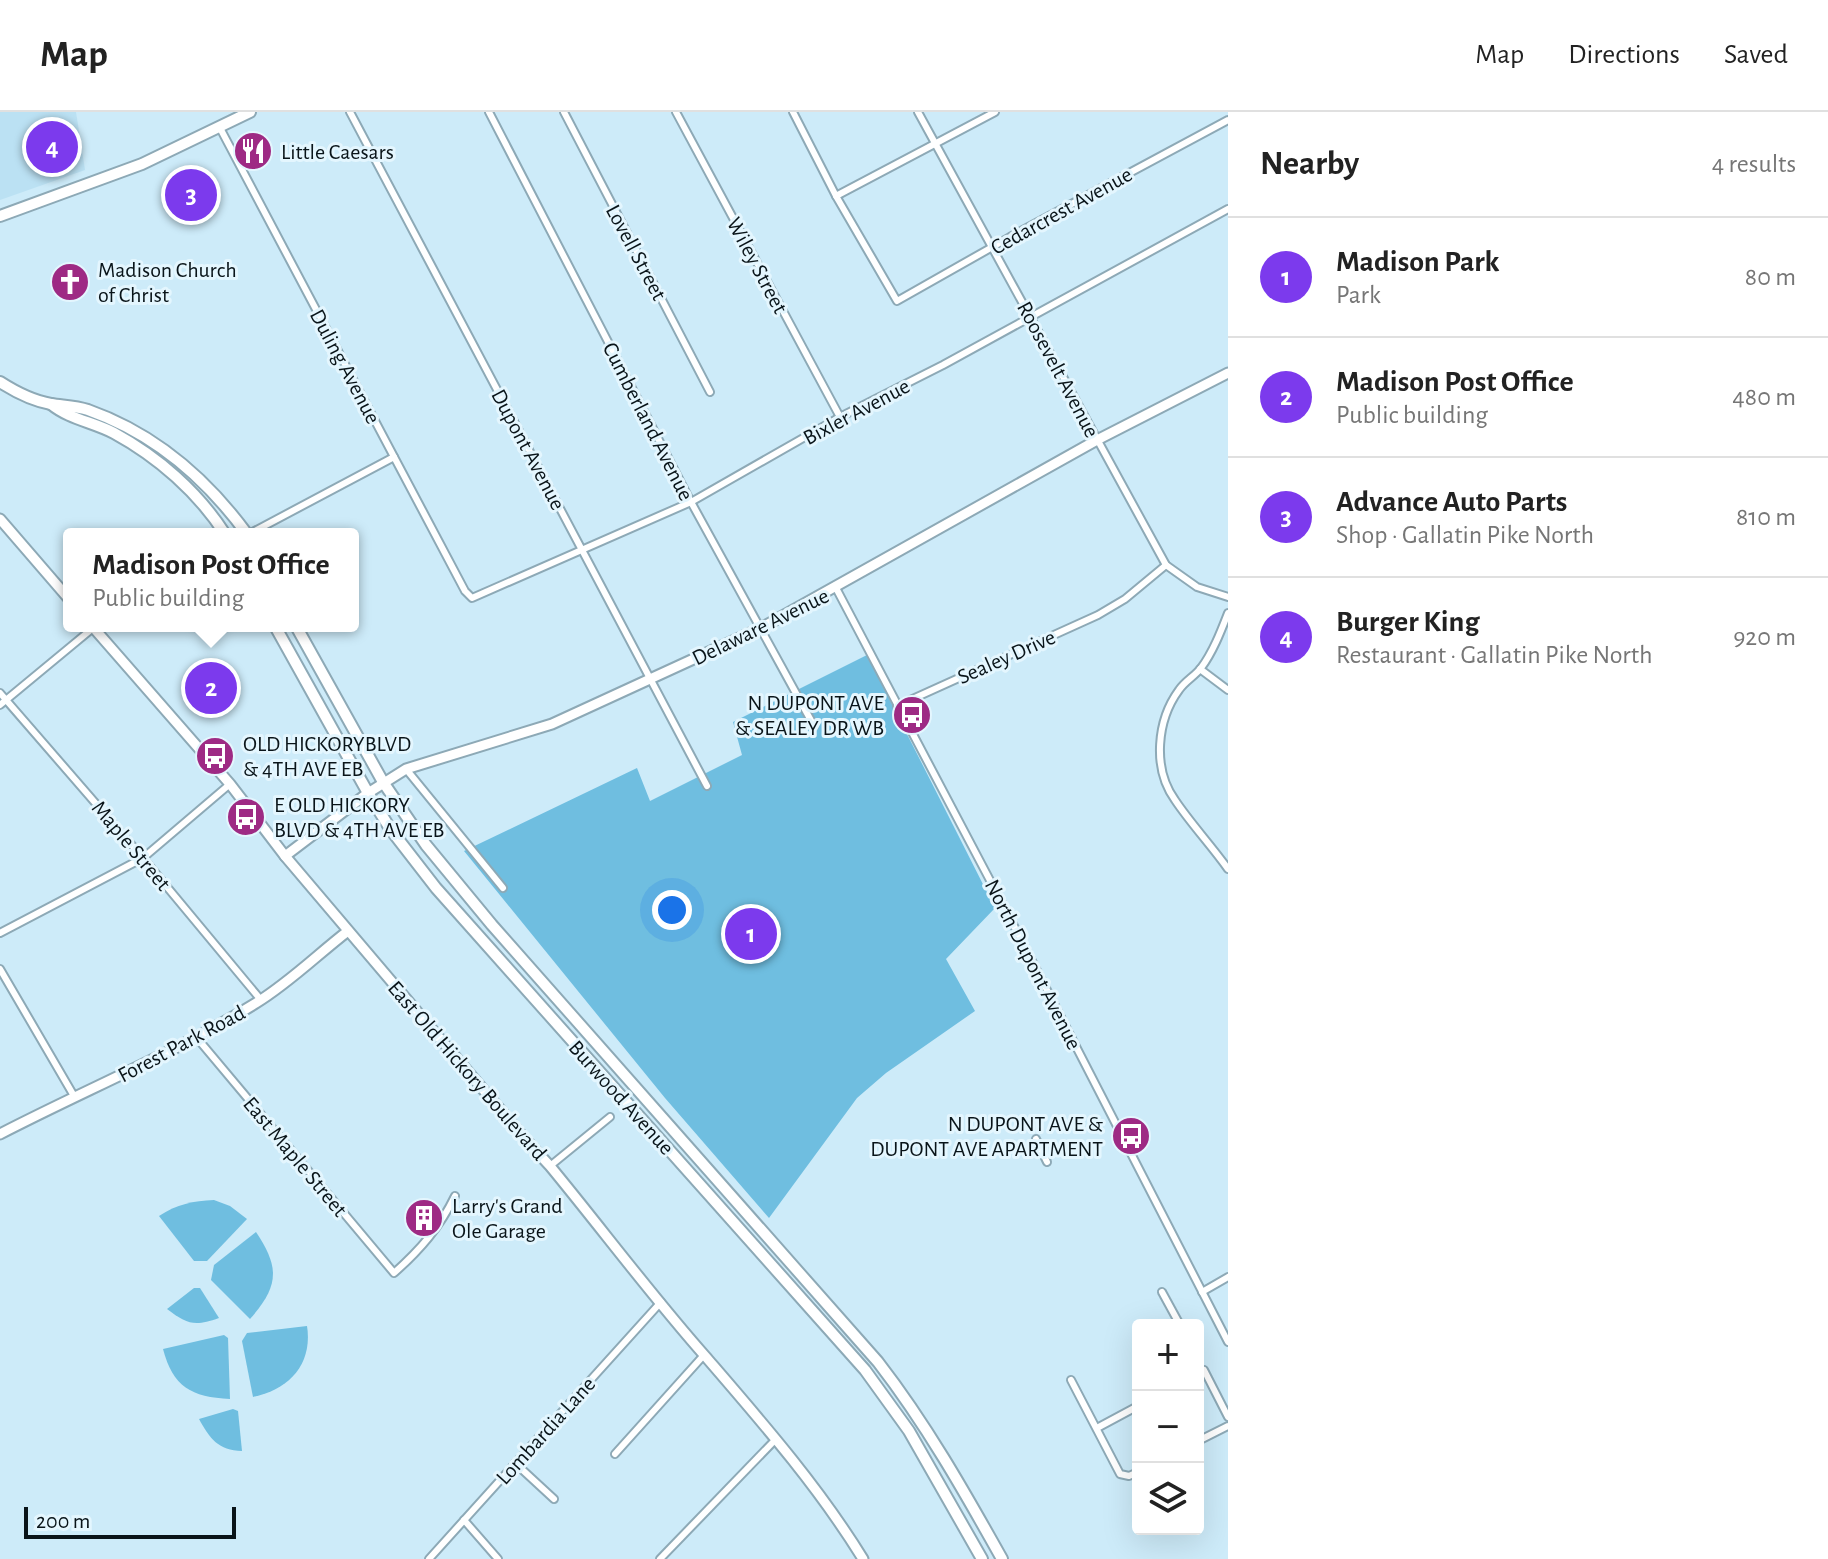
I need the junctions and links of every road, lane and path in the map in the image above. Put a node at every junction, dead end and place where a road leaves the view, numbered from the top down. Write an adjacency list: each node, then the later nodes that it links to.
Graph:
1 (250, 112): 10 (main road)
2 (350, 112): 29 (street, Dupont Avenue)
3 (489, 112): 24 (street, Cumberland Avenue)
4 (564, 112): 19 (street, Lovell Street)
5 (676, 112): 21 (street, Wiley Street)
6 (793, 112): 12 (street)
7 (918, 112): 11 (street, Roosevelt Avenue)
8 (995, 112): 11 (street)
9 (1228, 120): 15 (street, Cedarcrest Avenue)
10 (220, 128): 14 (main road); 23 (street, Duling Avenue)
11 (936, 145): 12 (street); 15 (street, Roosevelt Avenue)
12 (836, 196): 15 (street, Cedarcrest Avenue)
13 (1228, 209): 16 (street, Bixler Avenue)
14 (0, 216)
15 (992, 248): 16 (street, Roosevelt Avenue)
16 (1031, 315): 21 (street, Bixler Avenue); 22 (street, Roosevelt Avenue)
17 (1228, 373): 22 (street, Delaware Avenue)
18 (0, 382): 20 (main road)
19 (710, 392)
20 (51, 404): 26 (main road); 27 (main road)
21 (840, 417): 24 (street, Bixler Avenue)
22 (1097, 440): 30 (street, Roosevelt Avenue); 31 (street, Delaware Avenue)
23 (394, 457): 28 (street); 34 (street, Duling Avenue)
24 (691, 502): 29 (street, Bixler Avenue); 36 (street, Cumberland Avenue)
25 (0, 519): 32 (street)
26 (220, 528)
27 (243, 528)
28 (259, 528)
29 (582, 549): 34 (street, Bixler Avenue); 42 (street, Dupont Avenue)
30 (1166, 565): 33 (street, Roosevelt Avenue); 47 (street, Sealey Drive)
31 (836, 588): 36 (street, Delaware Avenue); 47 (street, North Dupont Avenue)
32 (63, 592)
33 (1228, 597)
34 (476, 598)
35 (1228, 613): 41 (street)
36 (761, 628): 42 (street, Delaware Avenue); 48 (street, Cumberland Avenue)
37 (86, 632): 45 (street)
38 (96, 632): 51 (street, East Old Hickory Boulevard)
39 (278, 632): 53 (main road, Burwood Avenue)
40 (299, 632): 50 (main road, Burwood Avenue)
41 (1200, 669): 43 (street); 56 (street)
42 (649, 680): 49 (street, Delaware Avenue); 52 (street, Dupont Avenue)
43 (1228, 690)
44 (0, 693): 45 (street, Maple Street)
45 (7, 701): 46 (street); 55 (street, Maple Street)
46 (0, 705)
47 (897, 706): 72 (street, North Dupont Avenue)
48 (814, 726)
49 (406, 769): 50 (street, Delaware Avenue); 57 (street)
50 (383, 782): 53 (street, Delaware Avenue); 95 (main road, Burwood Avenue)
51 (230, 784): 54 (street, East Old Hickory Boulevard); 55 (street)
52 (707, 786)
53 (368, 793): 54 (street, Delaware Avenue); 94 (main road, Burwood Avenue)
54 (285, 856): 58 (street, East Old Hickory Boulevard)
55 (143, 858): 59 (street); 61 (street, Maple Street)
56 (1228, 869)
57 (503, 888)
58 (348, 931): 61 (street, Forest Park Road); 68 (street, East Old Hickory Boulevard)
59 (0, 933)
60 (0, 969): 63 (street)
61 (261, 1000): 62 (street, Forest Park Road)
62 (197, 1038): 63 (street, Forest Park Road); 69 (street, East Maple Street)
63 (74, 1096): 65 (street, Forest Park Road)
64 (610, 1117): 68 (street)
65 (0, 1134)
66 (1036, 1139): 67 (street)
67 (1047, 1162)
68 (550, 1166): 73 (street, East Old Hickory Boulevard)
69 (455, 1196)
70 (1228, 1277): 72 (street)
71 (1162, 1292): 74 (street)
72 (1202, 1292): 75 (street, North Dupont Avenue)
73 (661, 1302): 76 (street, East Old Hickory Boulevard); 86 (street, Lombardia Lane)
74 (1177, 1319)
75 (1228, 1342)
76 (704, 1355): 84 (street, East Old Hickory Boulevard); 85 (street)
77 (1204, 1377): 80 (street)
78 (1071, 1380): 82 (street)
79 (1132, 1409): 82 (street)
80 (1228, 1417)
81 (1228, 1426): 83 (street)
82 (1097, 1428): 87 (street)
83 (1204, 1438)
84 (776, 1439): 92 (street); 93 (street, East Old Hickory Boulevard)
85 (615, 1454)
86 (515, 1463): 88 (street); 89 (street, Lombardia Lane)
87 (1132, 1475)
88 (554, 1499)
89 (464, 1520): 90 (street, Lombardia Lane); 91 (street)
90 (429, 1559)
91 (498, 1559)
92 (660, 1559)
93 (863, 1559)
94 (982, 1559)
95 (1002, 1559)

